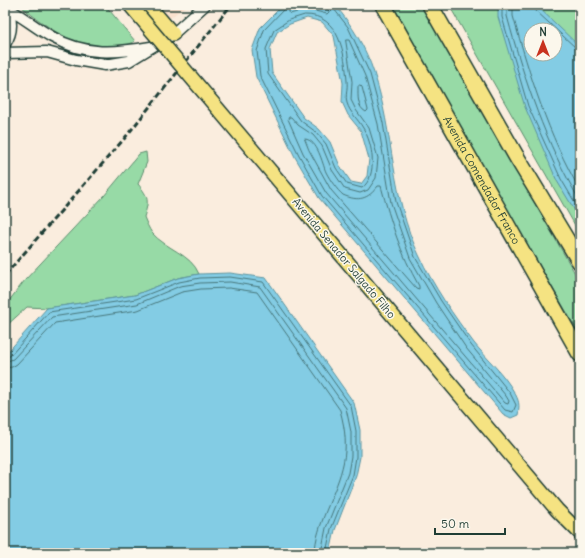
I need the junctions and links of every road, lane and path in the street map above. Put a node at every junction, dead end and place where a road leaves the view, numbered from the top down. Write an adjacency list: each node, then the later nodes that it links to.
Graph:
1 (130, 5): 13 (main road, Avenida Senador Salgado Filho, bridge)
2 (148, 5): 7 (main road)
3 (205, 5): 7 (street)
4 (383, 5): 12 (highway, Avenida Comendador Franco)
5 (430, 5): 11 (highway)
6 (5, 7): 8 (street); 9 (street)
7 (173, 34): 9 (street)
8 (5, 44)
9 (151, 47): 10 (street)
10 (5, 53)
11 (580, 262)
12 (580, 354)
13 (557, 510): 14 (main road, Avenida Senador Salgado Filho); 15 (main road, Avenida Senador Salgado Filho)
14 (580, 532)
15 (580, 544)

